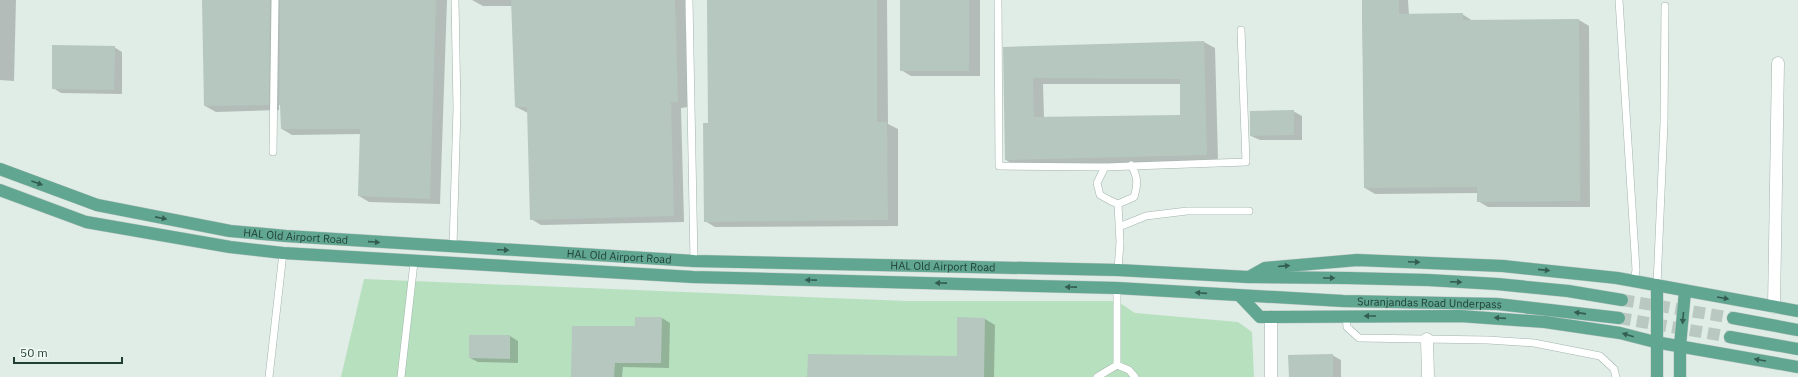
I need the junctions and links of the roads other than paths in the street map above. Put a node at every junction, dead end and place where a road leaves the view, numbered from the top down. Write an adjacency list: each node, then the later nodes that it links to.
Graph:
1 (275, 0): 9 (lane)
2 (456, 0): 17 (lane)
3 (689, 0): 19 (lane)
4 (998, 0): 11 (lane)
5 (1620, 0): 23 (lane)
6 (1665, 6): 24 (lane)
7 (1241, 30): 10 (lane)
8 (1778, 63): 29 (street)
9 (273, 152)
10 (1131, 165): 11 (lane); 14 (lane)
11 (1105, 167): 14 (lane)
12 (0, 169): 17 (main road, HAL Old Airport Road, one-way to 17)
13 (0, 190): 18 (main road, HAL Old Airport Road)
14 (1118, 204): 16 (lane)
15 (1249, 211): 16 (lane)
16 (1119, 227): 21 (lane)
17 (453, 247): 19 (main road, HAL Old Airport Road, one-way to 19)
18 (283, 253): 20 (main road, HAL Old Airport Road); 43 (lane)
19 (694, 261): 21 (main road, HAL Old Airport Road)
20 (414, 262): 25 (main road, HAL Old Airport Road, one-way to 20); 44 (lane)
21 (1118, 270): 22 (main road, HAL Old Airport Road)
22 (1248, 278): 23 (main road, one-way to 23); 28 (main road, Suranjandas Road Underpass, one-way to 28)
23 (1634, 281): 24 (main road)
24 (1656, 285): 26 (main road); 38 (main road)
25 (1117, 288): 27 (main road, HAL Old Airport Road, one-way to 25); 41 (lane)
26 (1685, 290): 29 (main road, one-way to 29); 39 (main road, one-way to 39)
27 (1240, 296): 32 (main road); 33 (main road, Suranjandas Road Underpass, one-way to 27)
28 (1622, 300)
29 (1774, 307): 30 (main road)
30 (1798, 311)
31 (1346, 316): 32 (main road); 37 (lane); 38 (main road, one-way to 31)
32 (1272, 317): 47 (street)
33 (1619, 318)
34 (1734, 318): 35 (main road)
35 (1798, 330)
36 (1730, 337): 40 (main road)
37 (1427, 339): 48 (street); 49 (lane)
38 (1656, 342): 39 (main road); 50 (main road)
39 (1680, 346): 42 (main road, one-way to 39); 51 (main road)
40 (1798, 348)
41 (1117, 365): 45 (lane); 46 (lane)
42 (1798, 367)
43 (269, 377)
44 (402, 377)
45 (1097, 377)
46 (1135, 377)
47 (1271, 377)
48 (1428, 377)
49 (1616, 377)
50 (1657, 377)
51 (1680, 377)

